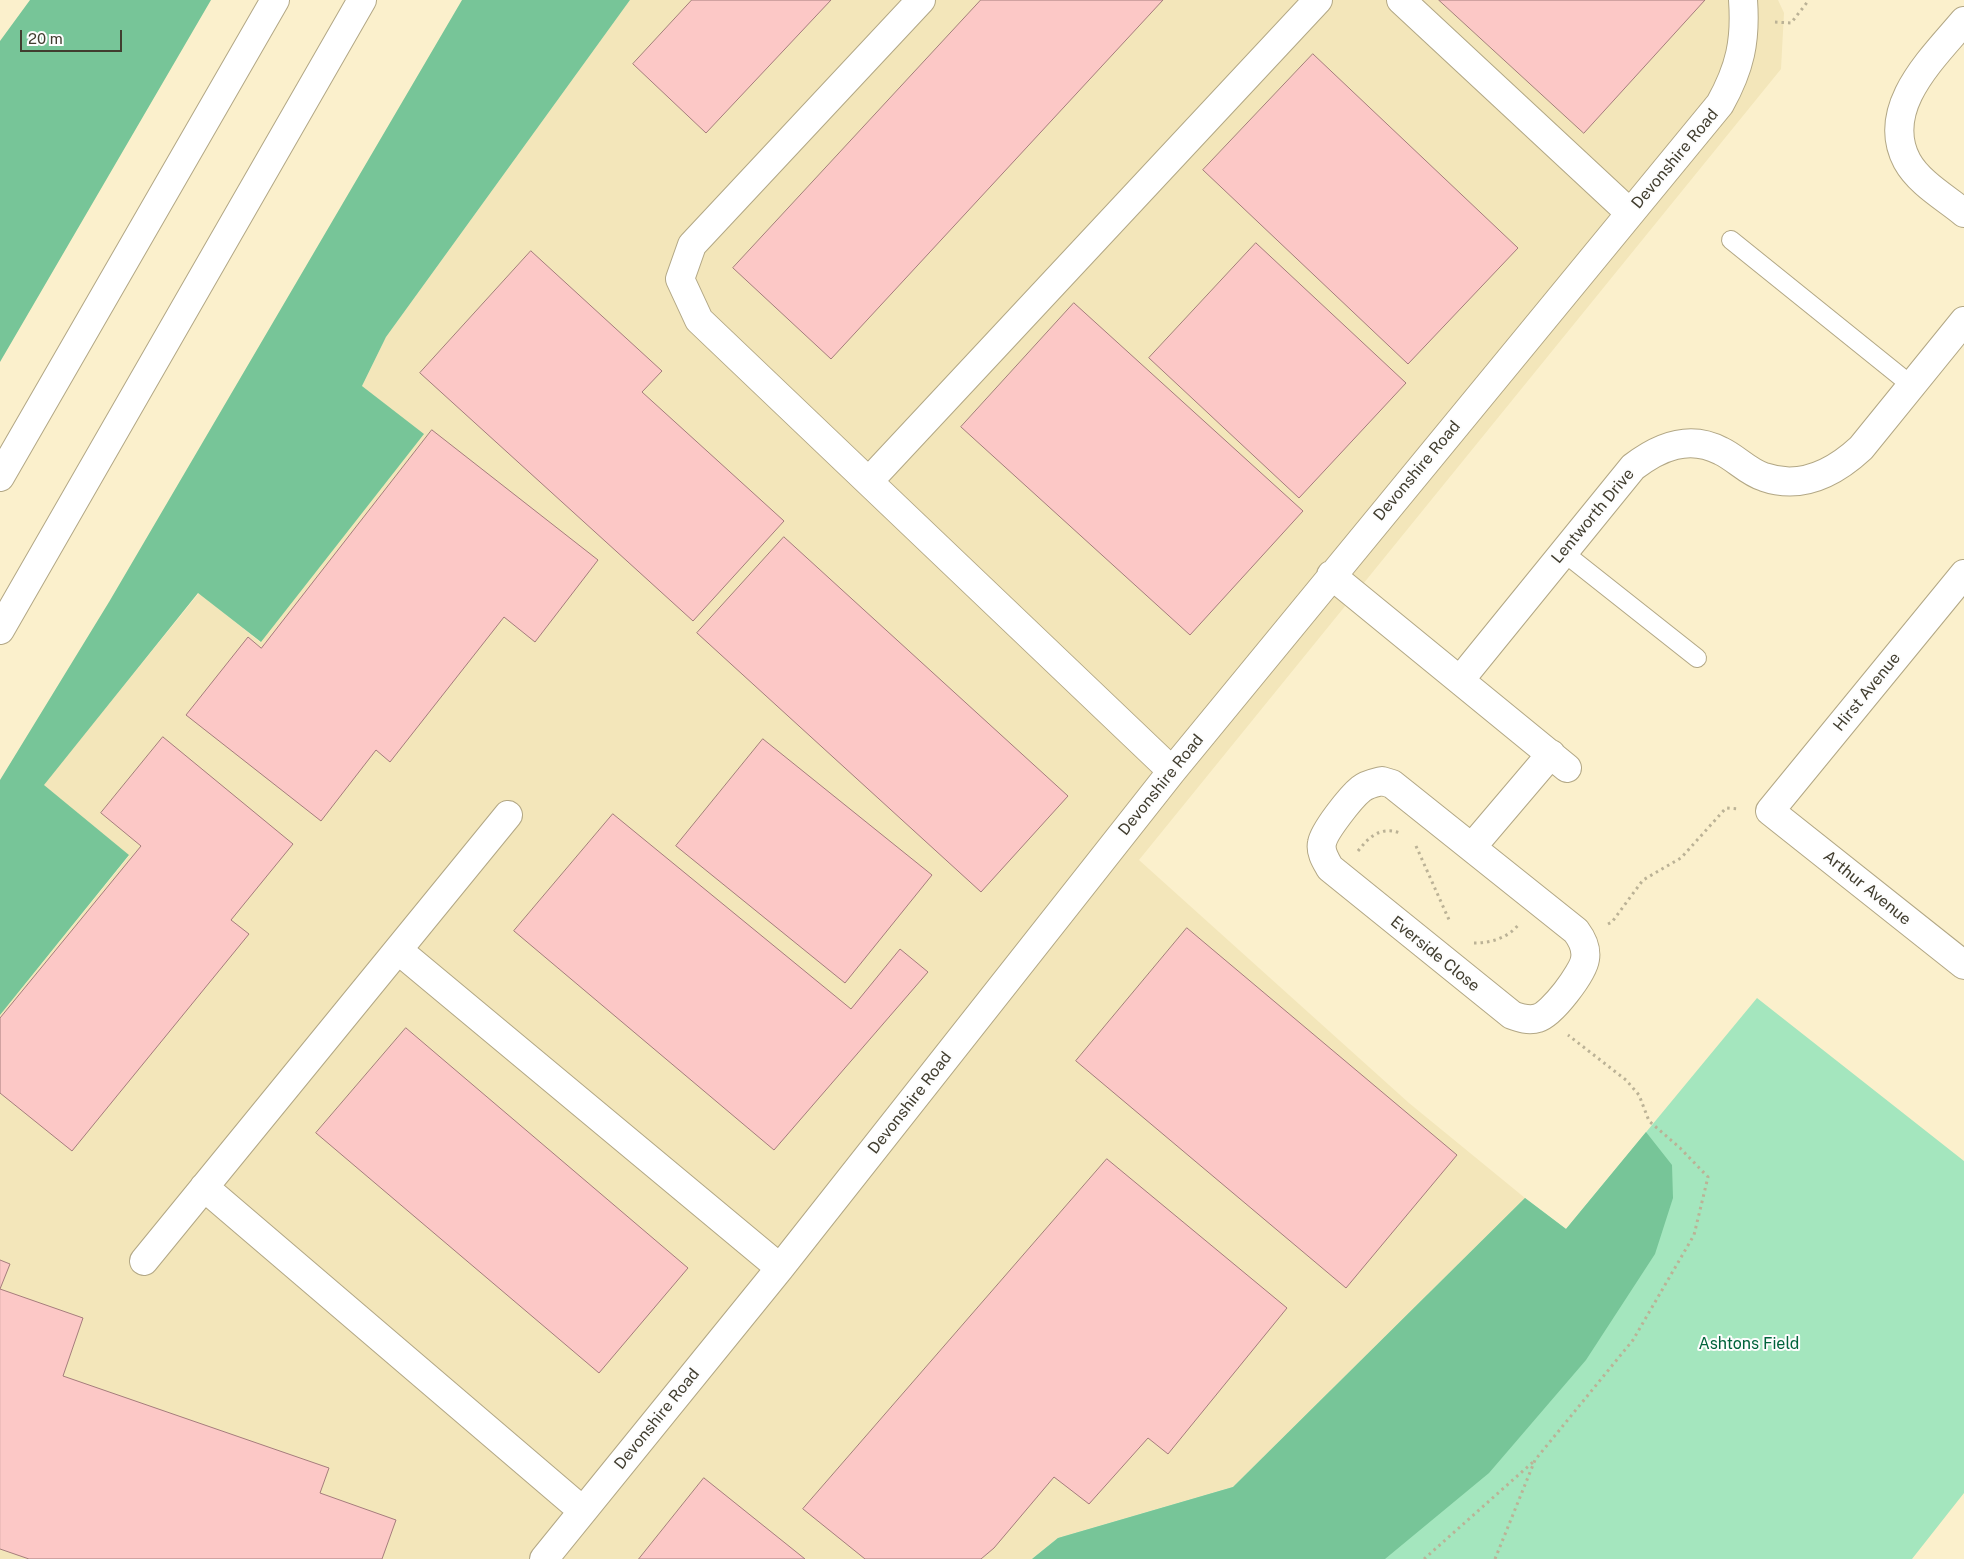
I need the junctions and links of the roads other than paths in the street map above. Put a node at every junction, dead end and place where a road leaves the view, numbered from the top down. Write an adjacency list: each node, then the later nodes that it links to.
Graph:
1 (275, 0): 13 (main road)
2 (362, 0): 18 (main road)
3 (921, 0): 14 (main road)
4 (1318, 0): 14 (main road)
5 (1401, 0): 8 (main road)
6 (1744, 11): 8 (main road, Devonshire Road)
7 (1964, 21): 9 (main road)
8 (1630, 213): 17 (main road, Devonshire Road)
9 (1964, 213)
10 (1731, 240): 12 (lane)
11 (1964, 321): 12 (main road, Lentworth Drive)
12 (1911, 385): 15 (main road, Lentworth Drive)
13 (0, 477)
14 (869, 481): 21 (main road)
15 (1563, 552): 19 (lane); 20 (main road, Lentworth Drive)
16 (1964, 574): 22 (main road, Hirst Avenue)
17 (1332, 575): 20 (main road); 21 (main road, Devonshire Road)
18 (0, 630)
19 (1697, 658)
20 (1460, 680): 24 (main road)
21 (1172, 771): 29 (main road, Devonshire Road)
22 (1770, 810): 26 (main road, Arthur Avenue)
23 (508, 815): 25 (main road)
24 (1472, 847): 24 (main road, Everside Close)
25 (398, 950): 27 (main road); 29 (main road)
26 (1964, 965)
27 (204, 1187): 28 (main road); 30 (main road)
28 (144, 1261)
29 (780, 1268): 30 (main road, Devonshire Road)
30 (583, 1511): 31 (main road, Devonshire Road)
31 (544, 1559)

